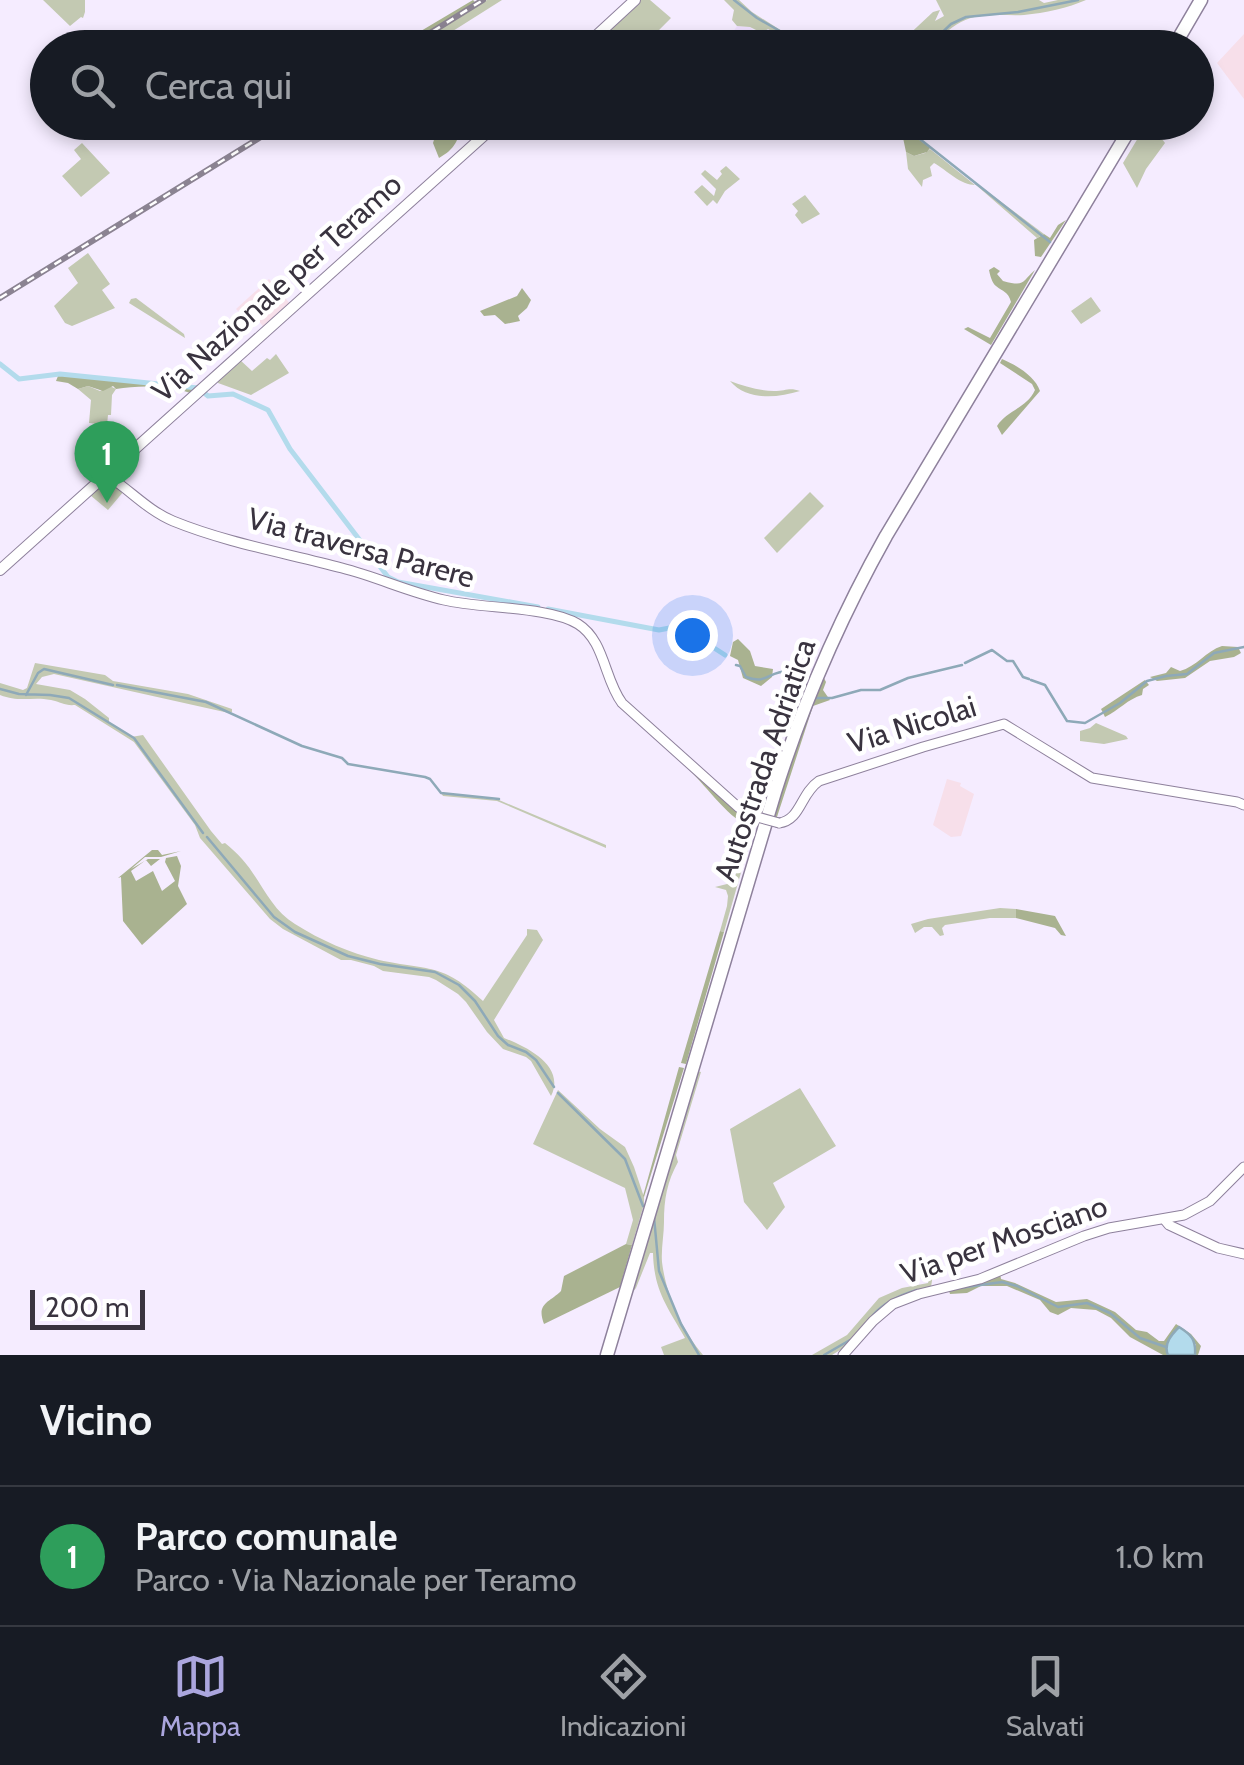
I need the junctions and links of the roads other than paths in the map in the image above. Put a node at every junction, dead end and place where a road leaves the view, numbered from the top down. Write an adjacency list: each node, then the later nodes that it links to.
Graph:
1 (635, 0): 3 (main road)
2 (1204, 0): 4 (highway)
3 (602, 30)
4 (1186, 30)
5 (479, 140): 7 (main road, Via Nazionale per Teramo)
6 (1120, 140): 14 (highway, Autostrada Adriatica)
7 (116, 477): 8 (main road, Via Nazionale per Teramo); 10 (street, Via traversa Parere, bridge)
8 (0, 570)
9 (1244, 806): 10 (street, Via Nicolai)
10 (779, 823)
11 (1244, 1167): 12 (street, Via per Mosciano)
12 (1164, 1220): 13 (street); 15 (street, Via per Mosciano)
13 (1244, 1254)
14 (604, 1355)
15 (843, 1355)

